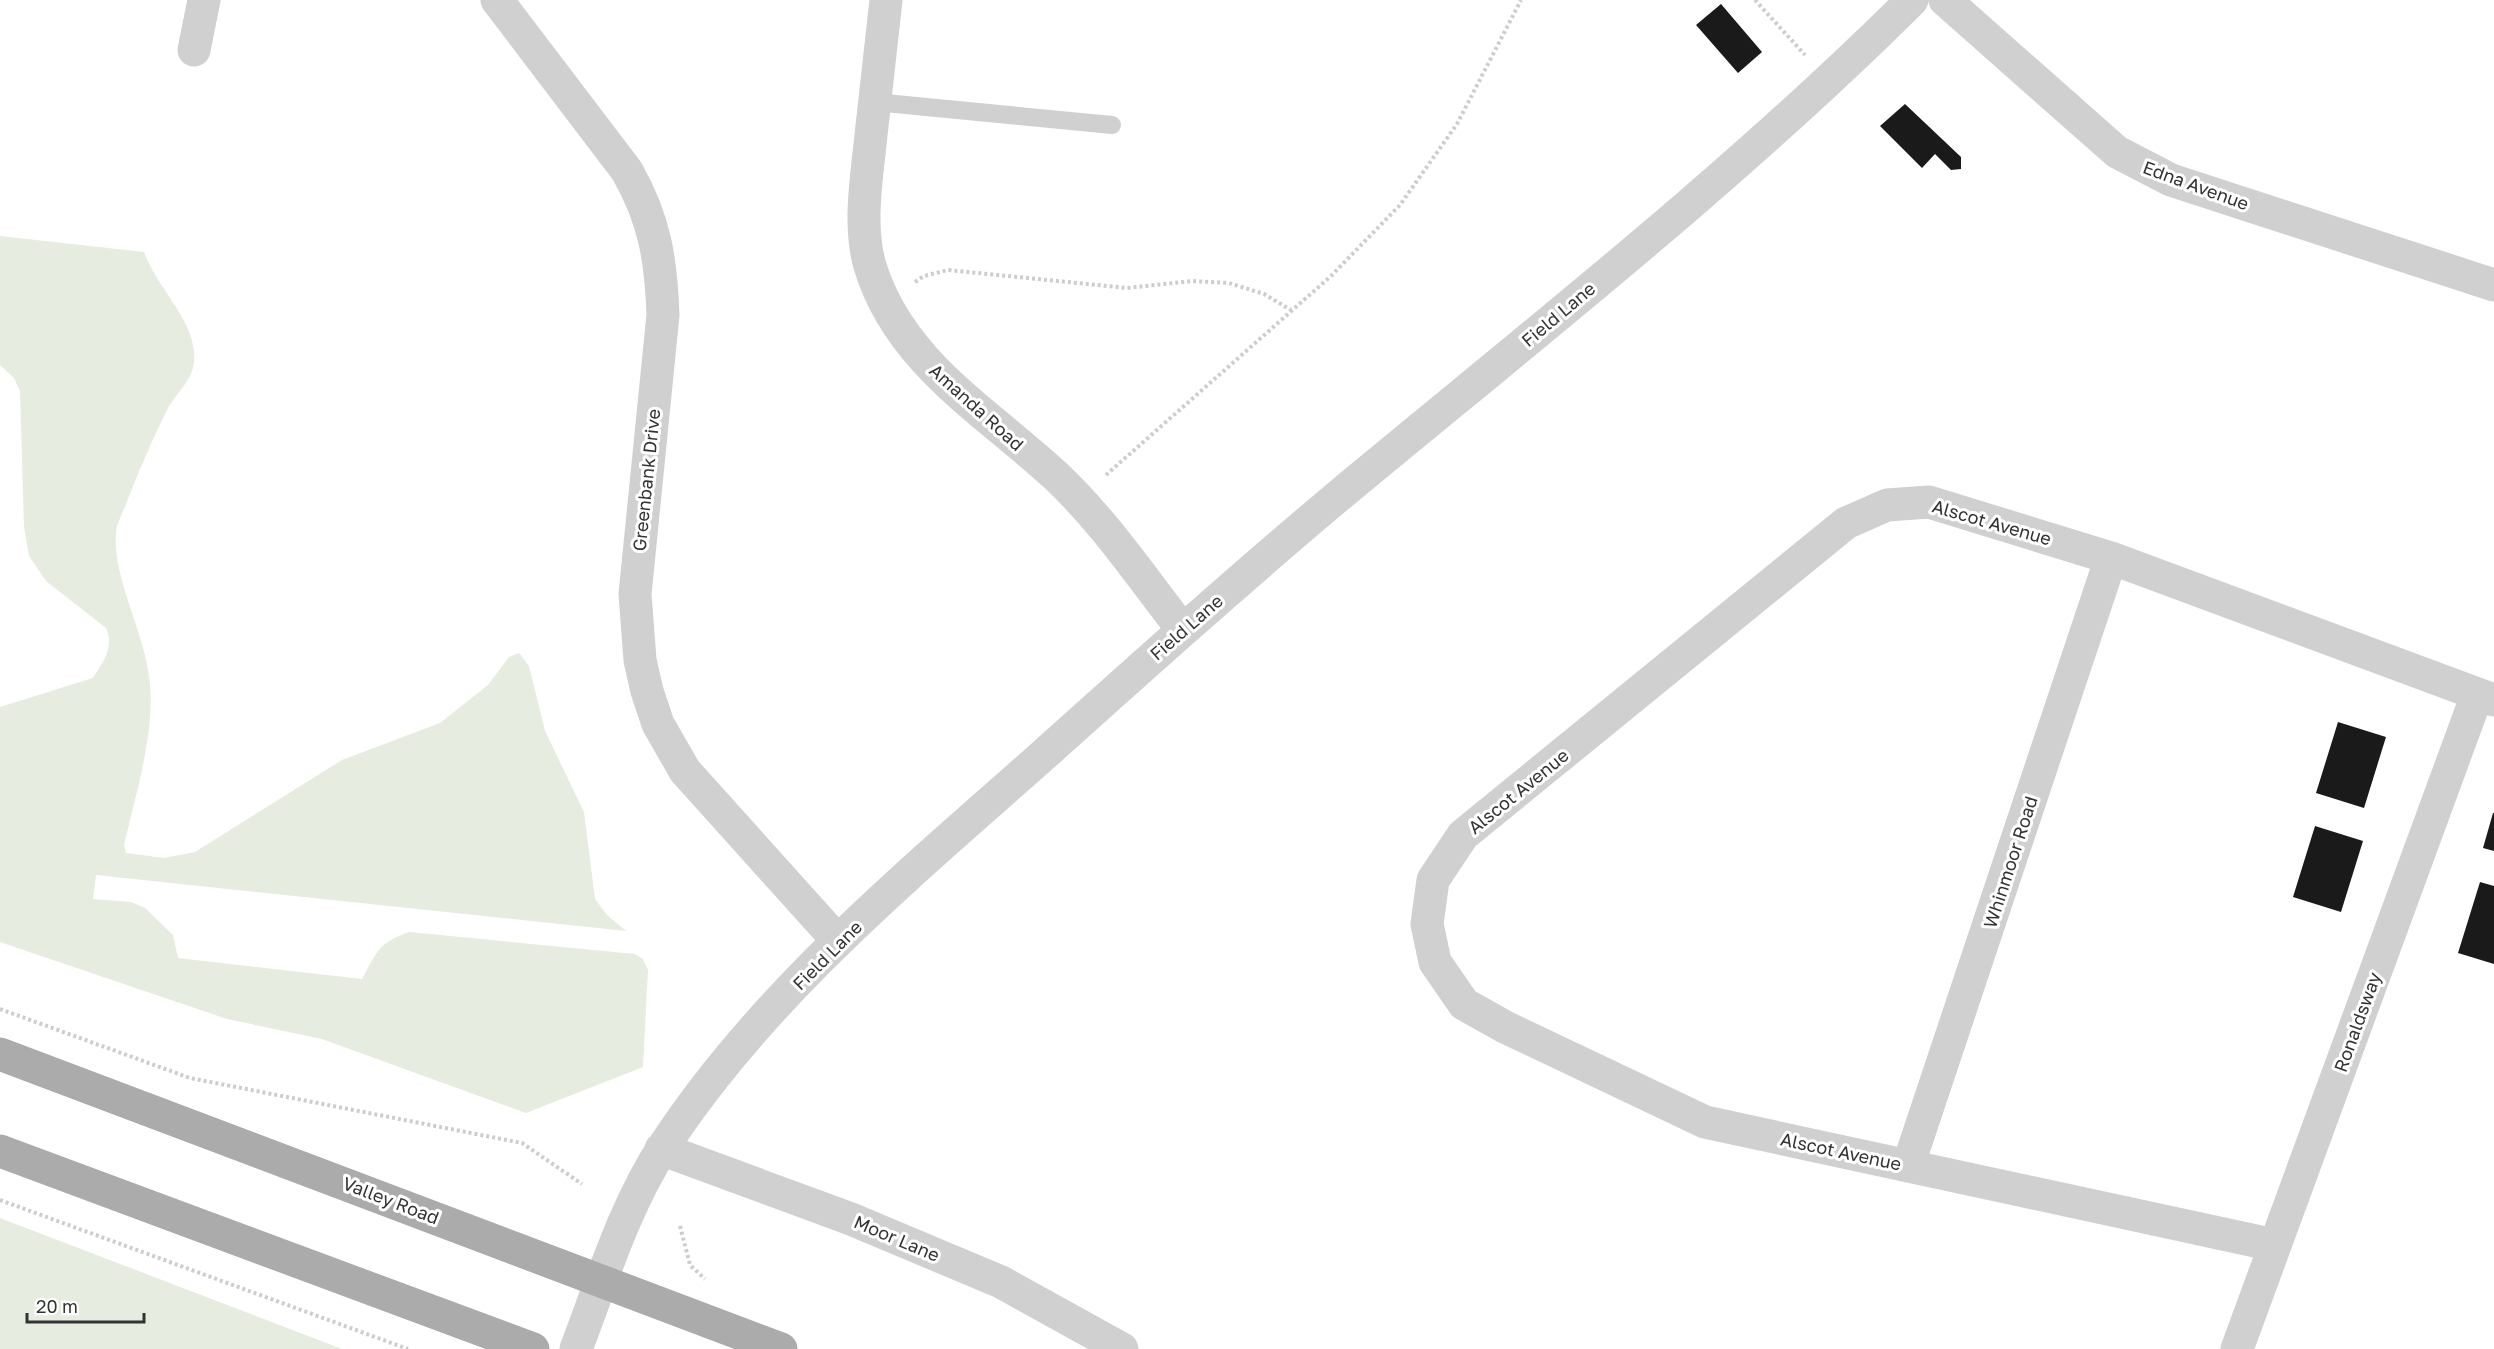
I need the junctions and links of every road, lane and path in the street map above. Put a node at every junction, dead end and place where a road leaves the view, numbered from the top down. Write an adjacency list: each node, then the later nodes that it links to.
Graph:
1 (204, 0): 8 (street)
2 (496, 0): 19 (street, Greenbank Drive)
3 (886, 0): 10 (street, Amanda Road)
4 (1521, 0): 14 (path)
5 (1755, 0): 9 (path)
6 (1912, 0): 9 (street, Field Lane)
7 (1945, 0): 12 (street, Edna Avenue)
8 (194, 50)
9 (1829, 82): 17 (street, Field Lane)
10 (875, 102): 11 (lane); 13 (street, Amanda Road)
11 (1112, 125)
12 (2494, 285)
13 (886, 303): 14 (path); 15 (street, Amanda Road)
14 (1291, 310): 15 (path)
15 (1079, 500): 17 (street, Amanda Road)
16 (2111, 558): 18 (street, Alscot Avenue); 24 (street, Whinmoor Road); 24 (street, Alscot Avenue)
17 (1183, 630): 19 (street, Field Lane)
18 (2486, 698): 28 (street, Ronaldsway)
19 (838, 941): 22 (street, Field Lane)
20 (0, 1009): 25 (path)
21 (0, 1054): 29 (main road, Valley Road)
22 (662, 1149): 29 (street, Field Lane); 35 (street, Moor Lane)
23 (0, 1151): 32 (main road)
24 (1908, 1166): 28 (street, Alscot Avenue)
25 (582, 1184)
26 (0, 1200): 31 (path)
27 (680, 1226): 30 (path)
28 (2274, 1245): 36 (street, Ronaldsway)
29 (602, 1279): 33 (street, Field Lane); 34 (main road, Valley Road)
30 (710, 1284)
31 (408, 1349)
32 (533, 1349)
33 (576, 1349)
34 (782, 1349)
35 (1122, 1349)
36 (2237, 1349)

